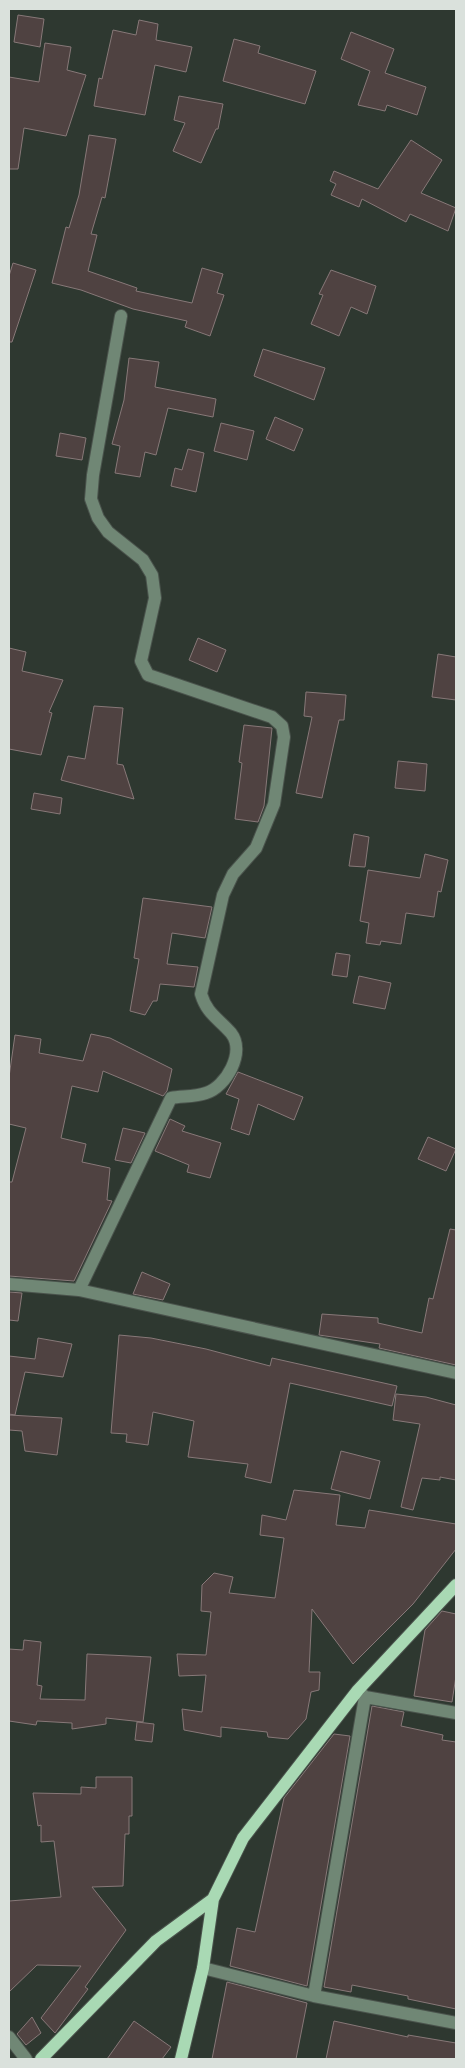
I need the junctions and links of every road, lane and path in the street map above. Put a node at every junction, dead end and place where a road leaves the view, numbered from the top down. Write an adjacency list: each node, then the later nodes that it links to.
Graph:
1 (121, 316): 3 (street)
2 (9, 1284): 3 (street)
3 (79, 1290): 4 (street)
4 (456, 1373)
5 (456, 1585): 6 (main road)
6 (362, 1693): 7 (street); 8 (main road); 10 (street)
7 (456, 1713)
8 (213, 1899): 9 (main road); 14 (main road)
9 (203, 1968): 10 (street); 15 (main road)
10 (314, 1996): 11 (street)
11 (456, 2023)
12 (9, 2037): 13 (street)
13 (26, 2059)
14 (41, 2059)
15 (181, 2059)

